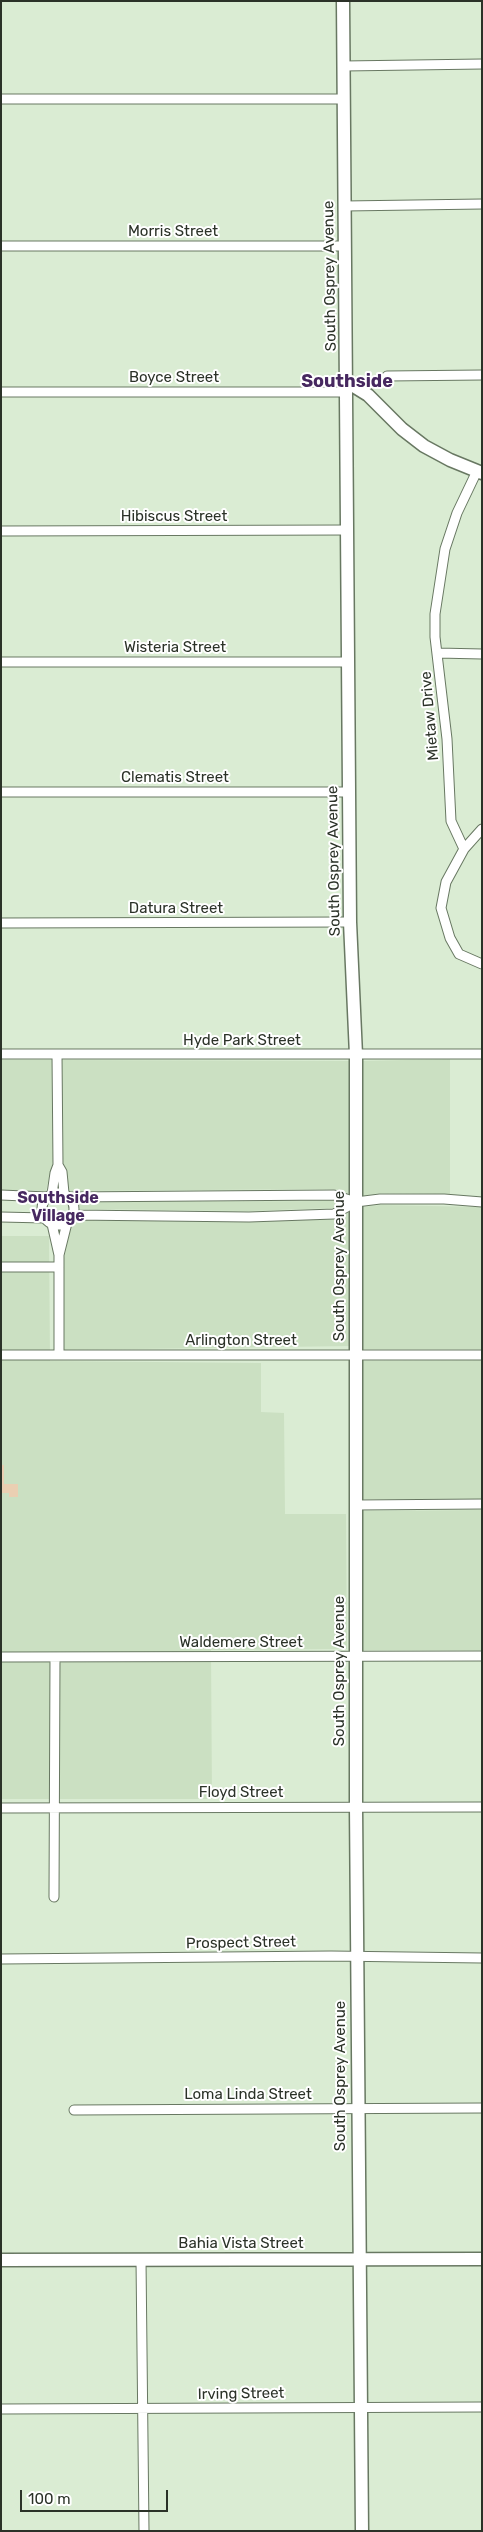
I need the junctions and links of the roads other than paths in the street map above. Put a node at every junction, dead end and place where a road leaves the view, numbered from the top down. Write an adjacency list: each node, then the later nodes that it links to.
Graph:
1 (344, 1): 3 (street, South Osprey Avenue)
2 (482, 64): 3 (street)
3 (344, 66): 5 (street, South Osprey Avenue)
4 (1, 99): 5 (street)
5 (344, 99): 7 (street, South Osprey Avenue)
6 (482, 204): 7 (street)
7 (345, 206): 9 (street, South Osprey Avenue)
8 (1, 246): 9 (street, Morris Street)
9 (345, 246): 12 (street, South Osprey Avenue)
10 (387, 376): 11 (street)
11 (482, 376)
12 (347, 387): 13 (street, Boyce Street); 14 (street); 15 (street, South Osprey Avenue)
13 (1, 392)
14 (479, 472): 17 (street, Mietaw Drive)
15 (348, 530): 16 (street, Hibiscus Street); 20 (street, South Osprey Avenue)
16 (1, 531)
17 (438, 653): 18 (street); 24 (street, Mietaw Drive)
18 (482, 654)
19 (1, 662): 20 (street, Wisteria Street)
20 (348, 662): 22 (street, South Osprey Avenue)
21 (1, 792): 22 (street, Clematis Street)
22 (350, 792): 25 (street, South Osprey Avenue)
23 (482, 829): 24 (street)
24 (464, 849): 27 (street)
25 (350, 922): 26 (street, Datura Street); 31 (street, South Osprey Avenue)
26 (1, 923)
27 (482, 964)
28 (1, 1054): 30 (street, Hyde Park Street)
29 (482, 1054): 31 (street, Hyde Park Street)
30 (57, 1055): 31 (street, Hyde Park Street); 32 (street)
31 (356, 1055): 36 (street, South Osprey Avenue)
32 (58, 1165): 34 (street); 35 (street)
33 (1, 1195): 35 (street)
34 (67, 1195): 35 (street); 36 (street); 38 (street)
35 (49, 1196): 40 (street)
36 (356, 1202): 37 (street); 38 (street); 47 (street, South Osprey Avenue)
37 (482, 1202)
38 (74, 1215): 41 (street)
39 (1, 1217): 40 (street)
40 (48, 1221): 41 (street); 42 (street)
41 (66, 1223): 42 (street)
42 (59, 1255): 44 (street)
43 (1, 1267): 44 (street)
44 (59, 1267): 46 (street)
45 (1, 1355): 46 (street, Arlington Street)
46 (59, 1355): 47 (street, Arlington Street)
47 (356, 1355): 48 (street, Arlington Street); 50 (street, South Osprey Avenue)
48 (482, 1355)
49 (482, 1504): 50 (street)
50 (357, 1505): 51 (street, South Osprey Avenue)
51 (357, 1656): 52 (street, Waldemere Street); 54 (street, Waldemere Street); 56 (street, South Osprey Avenue)
52 (482, 1656)
53 (1, 1657): 54 (street, Waldemere Street)
54 (55, 1657): 55 (street)
55 (55, 1807): 56 (street, Floyd Street); 58 (street, Floyd Street); 59 (street)
56 (356, 1807): 57 (street, Floyd Street); 60 (street, South Osprey Avenue)
57 (482, 1807)
58 (1, 1808)
59 (54, 1897)
60 (357, 1957): 61 (street, Prospect Street); 62 (street, Prospect Street); 63 (street, South Osprey Avenue)
61 (482, 1958)
62 (1, 1959)
63 (358, 2108): 64 (street, Loma Linda Street); 65 (street, Loma Linda Street); 66 (street, South Osprey Avenue)
64 (482, 2108)
65 (74, 2110)
66 (358, 2259): 67 (street, Bahia Vista Street); 69 (street, Bahia Vista Street); 72 (street, South Osprey Avenue)
67 (482, 2259)
68 (1, 2260): 69 (street, Bahia Vista Street)
69 (141, 2260): 71 (street)
70 (482, 2407): 72 (street, Irving Street)
71 (142, 2408): 72 (street, Irving Street); 73 (street, Irving Street); 74 (street)
72 (360, 2408): 75 (street, South Osprey Avenue)
73 (1, 2409)
74 (144, 2531)
75 (362, 2531)

